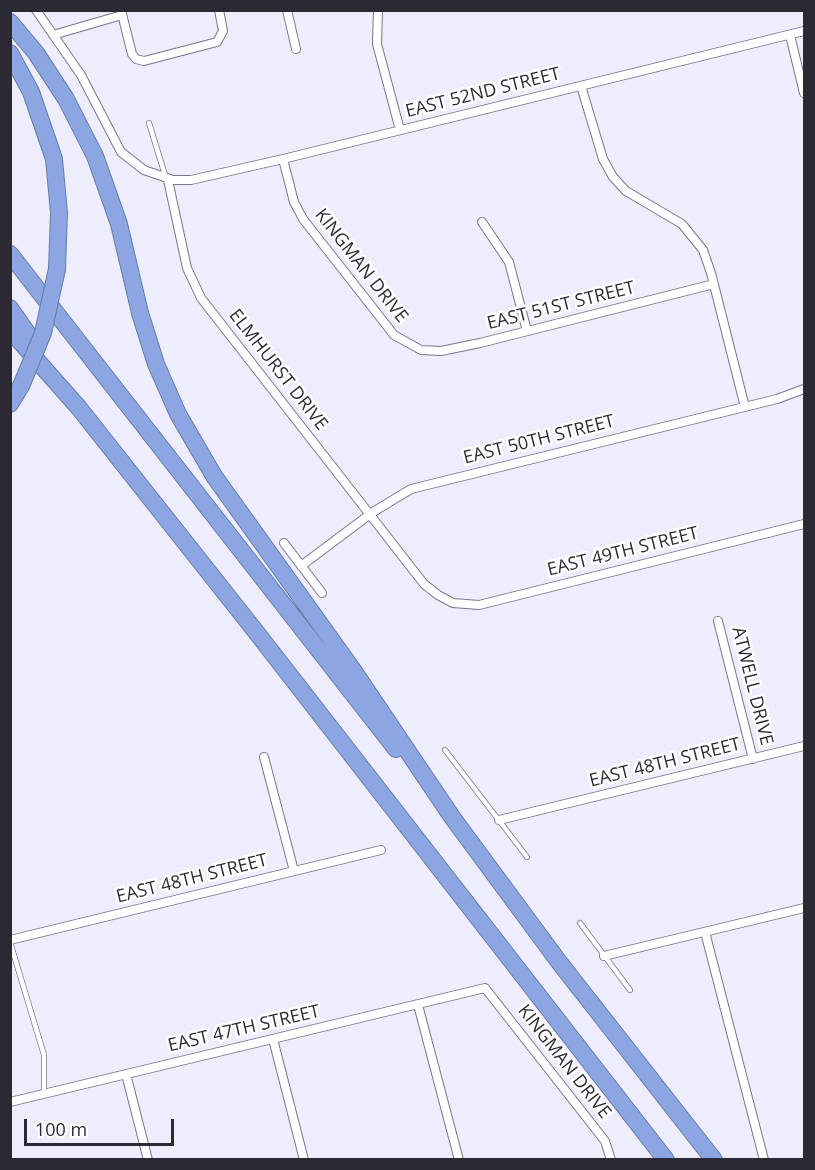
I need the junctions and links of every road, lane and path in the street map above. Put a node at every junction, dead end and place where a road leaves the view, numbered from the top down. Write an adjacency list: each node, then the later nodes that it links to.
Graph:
1 (36, 10): 8 (street)
2 (219, 10): 5 (street)
3 (287, 10): 10 (street)
4 (378, 10): 15 (street)
5 (121, 13): 8 (street)
6 (10, 22): 40 (highway)
7 (804, 31): 9 (street, EAST 52ND STREET)
8 (53, 35): 17 (street)
9 (790, 35): 12 (street, EAST 52ND STREET); 13 (street)
10 (296, 49)
11 (10, 53): 26 (highway, bridge)
12 (581, 86): 15 (street, EAST 52ND STREET); 20 (street)
13 (804, 93)
14 (149, 123): 17 (lane, ELMHURST DRIVE)
15 (400, 130): 16 (street, EAST 52ND STREET)
16 (283, 159): 17 (street, EAST 52ND STREET); 24 (street, KINGMAN DRIVE)
17 (168, 180): 29 (street, ELMHURST DRIVE)
18 (482, 222): 23 (street)
19 (10, 254): 40 (highway)
20 (714, 285): 23 (street, EAST 51ST STREET); 27 (street)
21 (10, 308): 28 (highway)
22 (10, 330): 28 (highway)
23 (527, 331): 24 (street, EAST 51ST STREET)
24 (415, 348)
25 (804, 389): 27 (street, EAST 50TH STREET)
26 (10, 404)
27 (745, 407): 29 (street, EAST 50TH STREET)
28 (79, 408): 61 (highway)
29 (370, 514): 32 (street, EAST 50TH STREET); 34 (street, ELMHURST DRIVE)
30 (804, 524): 34 (street, EAST 49TH STREET)
31 (284, 543): 32 (street)
32 (302, 566): 33 (street)
33 (322, 593)
34 (448, 601)
35 (718, 621): 39 (street, ATWELL DRIVE)
36 (804, 746): 39 (street, EAST 48TH STREET)
37 (445, 750): 41 (lane)
38 (264, 757): 44 (street)
39 (753, 759): 41 (street, EAST 48TH STREET)
40 (452, 817): 62 (highway)
41 (499, 820): 43 (lane)
42 (381, 850): 44 (street, EAST 48TH STREET)
43 (527, 858)
44 (294, 871): 48 (street, EAST 48TH STREET)
45 (804, 908): 47 (street)
46 (580, 924): 49 (lane)
47 (705, 932): 49 (street); 63 (street)
48 (10, 941): 55 (lane)
49 (604, 956): 51 (lane)
50 (485, 988): 52 (street, EAST 47TH STREET); 60 (street, KINGMAN DRIVE)
51 (630, 990)
52 (418, 1005): 53 (street, EAST 47TH STREET); 59 (street)
53 (273, 1039): 54 (street, EAST 47TH STREET); 58 (street)
54 (126, 1074): 55 (street, EAST 47TH STREET); 57 (street)
55 (44, 1094): 56 (street, EAST 47TH STREET)
56 (10, 1102)
57 (148, 1160)
58 (304, 1160)
59 (459, 1160)
60 (610, 1160)
61 (666, 1160)
62 (714, 1160)
63 (765, 1160)

